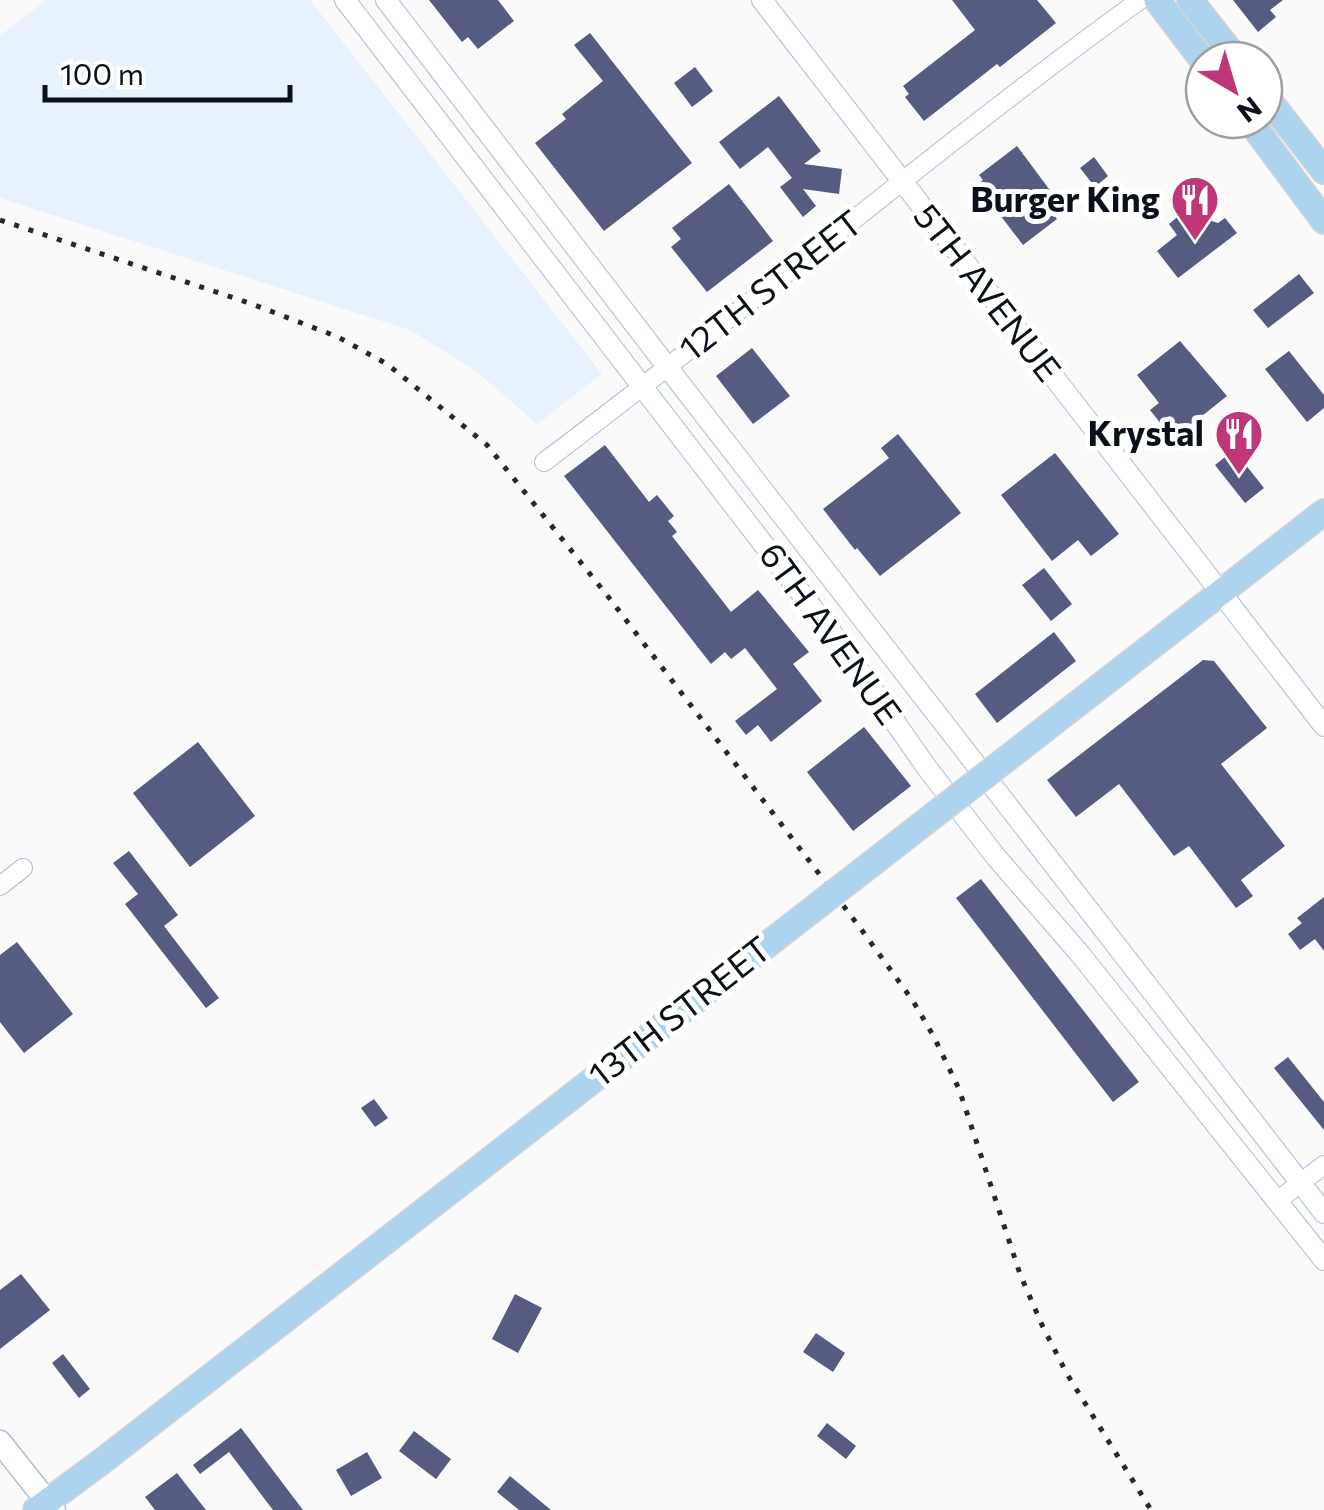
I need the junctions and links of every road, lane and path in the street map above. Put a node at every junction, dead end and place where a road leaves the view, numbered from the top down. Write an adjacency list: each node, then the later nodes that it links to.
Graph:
1 (345, 0): 15 (street, 6TH AVENUE)
2 (386, 0): 14 (street, 6TH AVENUE)
3 (762, 0): 12 (street, 5TH AVENUE)
4 (1140, 0): 12 (street, 12TH STREET)
5 (1156, 0): 7 (main road)
6 (1190, 0): 8 (main road)
7 (1187, 40)
8 (1221, 40)
9 (1284, 120): 11 (main road)
10 (1264, 140): 13 (main road)
11 (1324, 171)
12 (901, 182): 14 (street, 12TH STREET); 18 (street, 5TH AVENUE)
13 (1324, 221)
14 (668, 368): 15 (street, 12TH STREET); 23 (street, 6TH AVENUE)
15 (643, 387): 16 (street, 12TH STREET); 24 (street, 6TH AVENUE)
16 (544, 462)
17 (1324, 512): 18 (main road, 13TH STREET)
18 (1220, 593): 19 (street, 5TH AVENUE); 28 (main road, 13TH STREET, bridge)
19 (1324, 726)
20 (23, 868): 21 (street)
21 (0, 886)
22 (1324, 1165): 23 (street)
23 (1300, 1183): 24 (street); 25 (street, 6TH AVENUE)
24 (1276, 1201): 26 (street, 6TH AVENUE)
25 (1324, 1213)
26 (1324, 1260)
27 (0, 1442): 28 (main road)
28 (46, 1507)

